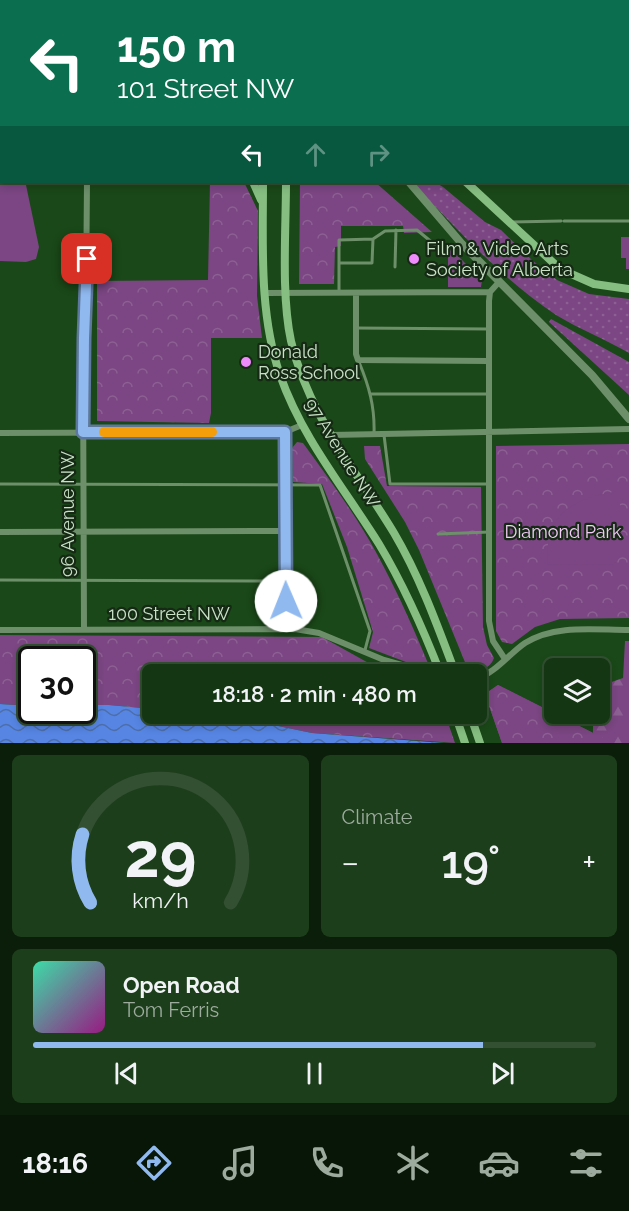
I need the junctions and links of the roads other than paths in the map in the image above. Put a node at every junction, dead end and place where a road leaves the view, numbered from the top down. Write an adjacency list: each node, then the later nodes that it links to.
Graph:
1 (87, 183): 31 (street, 96 Avenue NW)
2 (253, 183): 7 (main road)
3 (263, 183): 7 (main road, 97 Avenue NW)
4 (286, 183): 19 (main road, 97 Avenue NW)
5 (411, 183): 15 (street)
6 (469, 184): 9 (main road)
7 (263, 208): 18 (main road, 97 Avenue NW)
8 (629, 221): 9 (lane)
9 (511, 222): 16 (main road)
10 (396, 230): 11 (lane); 12 (lane); 14 (lane)
11 (373, 239): 13 (lane); 13 (lane)
12 (439, 248)
13 (339, 263): 20 (lane)
14 (395, 267)
15 (499, 282): 17 (street); 28 (street)
16 (629, 289)
17 (490, 292): 21 (street); 23 (street)
18 (265, 293): 19 (street); 29 (main road, 97 Avenue NW)
19 (286, 293): 20 (street); 37 (main road, 97 Avenue NW)
20 (339, 293): 21 (street)
21 (356, 293): 22 (street)
22 (356, 328): 23 (lane); 24 (street)
23 (489, 329): 25 (street)
24 (358, 360): 25 (street); 26 (lane)
25 (489, 361): 27 (street)
26 (371, 394): 27 (lane); 35 (lane)
27 (489, 394): 34 (street)
28 (629, 419)
29 (302, 425): 32 (street); 57 (main road, 97 Avenue NW)
30 (629, 429): 34 (street)
31 (83, 432): 32 (street); 33 (street); 39 (street, 96 Avenue NW)
32 (285, 432): 40 (street, 97 Avenue NW)
33 (0, 433)
34 (488, 433): 36 (street); 41 (street)
35 (374, 434): 36 (street); 37 (street)
36 (384, 434): 41 (lane)
37 (330, 435): 58 (main road, 97 Avenue NW)
38 (0, 484): 39 (lane)
39 (83, 484): 40 (lane); 44 (street, 96 Avenue NW)
40 (285, 484): 42 (street, 97 Avenue NW); 54 (lane)
41 (489, 484): 45 (street)
42 (285, 531): 44 (street); 49 (street, 97 Avenue NW)
43 (0, 532): 44 (street)
44 (83, 532): 48 (street, 96 Avenue NW)
45 (489, 532): 46 (lane); 55 (street)
46 (438, 534)
47 (0, 580): 48 (lane)
48 (84, 580): 49 (lane); 52 (street, 96 Avenue NW)
49 (286, 580): 50 (street, 97 Avenue NW)
50 (286, 629): 52 (street, 100 Street NW); 54 (street, 100 Street NW)
51 (0, 630): 52 (street, 100 Street NW)
52 (84, 630)
53 (629, 630): 55 (street)
54 (364, 652): 56 (street, 100 Street NW)
55 (505, 659): 59 (street)
56 (398, 664)
57 (435, 664)
58 (452, 664)
59 (487, 673)
60 (458, 724): 62 (main road)
61 (473, 724): 63 (main road)
62 (465, 743)
63 (480, 743)

